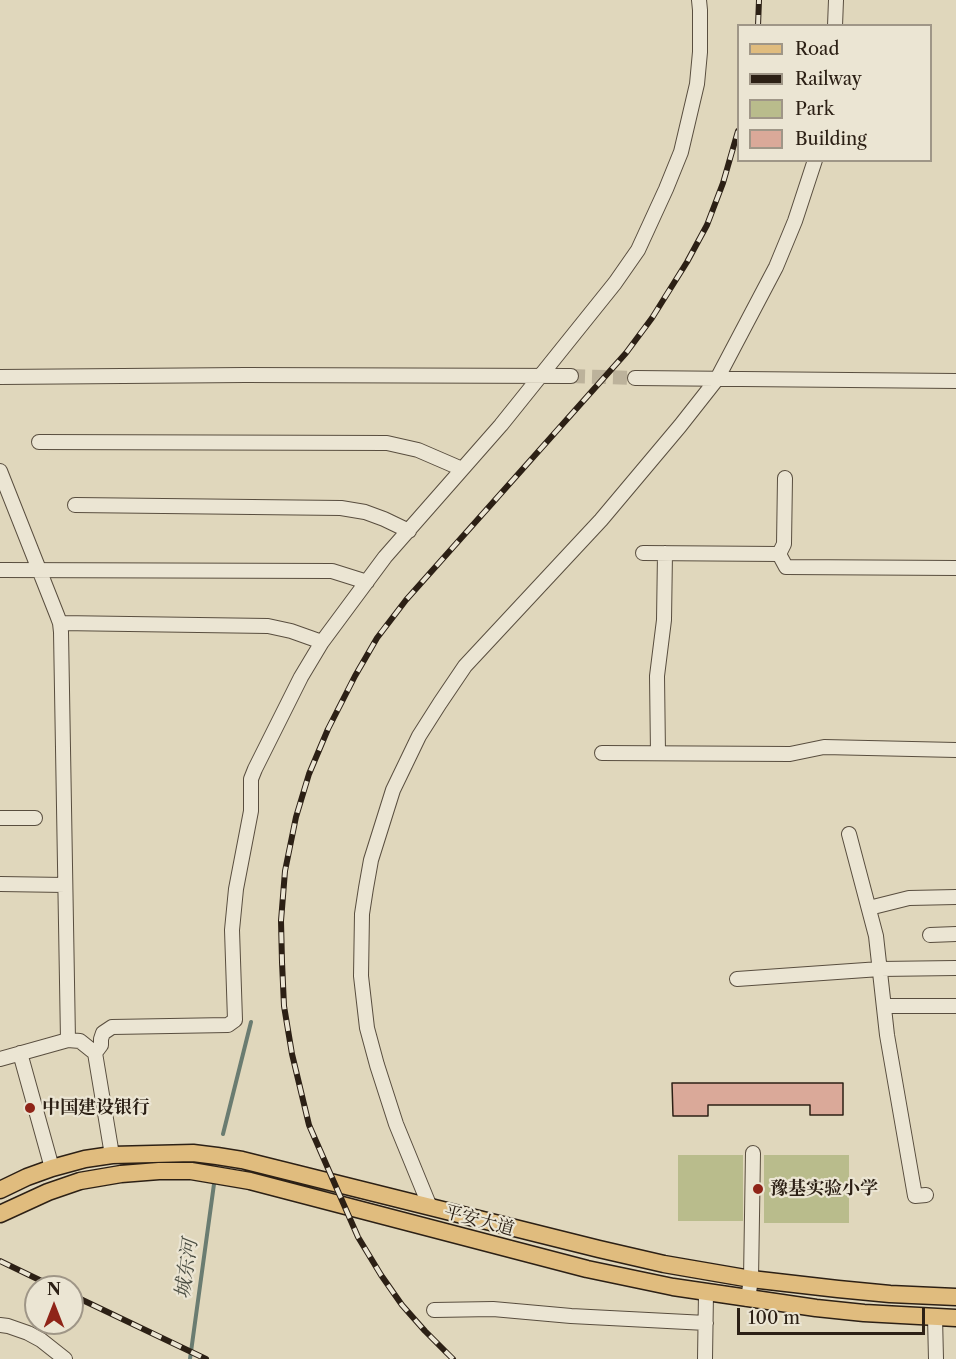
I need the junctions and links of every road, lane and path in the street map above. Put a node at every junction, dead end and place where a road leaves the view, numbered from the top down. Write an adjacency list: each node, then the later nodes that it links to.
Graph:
1 (699, 0): 7 (street)
2 (836, 0): 3 (street)
3 (835, 24)
4 (814, 162): 9 (street)
5 (571, 376): 7 (street)
6 (0, 377): 7 (street)
7 (540, 377): 12 (street)
8 (635, 378): 9 (street)
9 (717, 379): 10 (street); 53 (street)
10 (956, 381)
11 (39, 442): 12 (street)
12 (462, 469): 17 (street)
13 (0, 471): 15 (street)
14 (785, 478): 20 (street)
15 (7, 505): 23 (street)
16 (75, 505): 17 (street)
17 (409, 531): 24 (street)
18 (643, 553): 19 (street)
19 (665, 553): 20 (street); 29 (street)
20 (779, 554): 21 (street)
21 (956, 568)
22 (0, 570): 23 (street)
23 (39, 570): 24 (street); 25 (street)
24 (367, 582): 26 (street)
25 (60, 623): 26 (street); 34 (street)
26 (322, 642): 46 (street)
27 (956, 750): 29 (street)
28 (602, 753): 29 (street)
29 (658, 753)
30 (0, 818): 31 (street)
31 (35, 818)
32 (849, 834): 36 (street)
33 (0, 884): 34 (street)
34 (66, 885): 44 (street)
35 (956, 897): 36 (street)
36 (869, 908): 40 (street)
37 (930, 934): 38 (street)
38 (956, 934)
39 (956, 968): 40 (street)
40 (880, 969): 41 (street); 42 (street)
41 (737, 980)
42 (884, 1006): 43 (street); 52 (street)
43 (956, 1006)
44 (68, 1040): 45 (street); 46 (street)
45 (20, 1053): 47 (street); 50 (street)
46 (95, 1053): 49 (street)
47 (0, 1059)
48 (753, 1153): 55 (street)
49 (112, 1155): 50 (main road, 平安大道); 53 (main road, 平安大道)
50 (52, 1168): 51 (main road, 平安大道)
51 (0, 1191)
52 (926, 1195)
53 (430, 1208): 55 (main road, 平安大道)
54 (0, 1214): 56 (main road, 平安大道)
55 (751, 1279): 57 (main road, 平安大道); 58 (street)
56 (706, 1293): 58 (main road, 平安大道); 62 (street)
57 (956, 1297)
58 (748, 1299): 60 (main road, 平安大道)
59 (434, 1310): 62 (street)
60 (935, 1317): 61 (main road, 平安大道); 66 (street)
61 (956, 1318)
62 (706, 1323): 65 (street)
63 (0, 1325): 64 (street)
64 (65, 1359)
65 (705, 1359)
66 (936, 1359)

